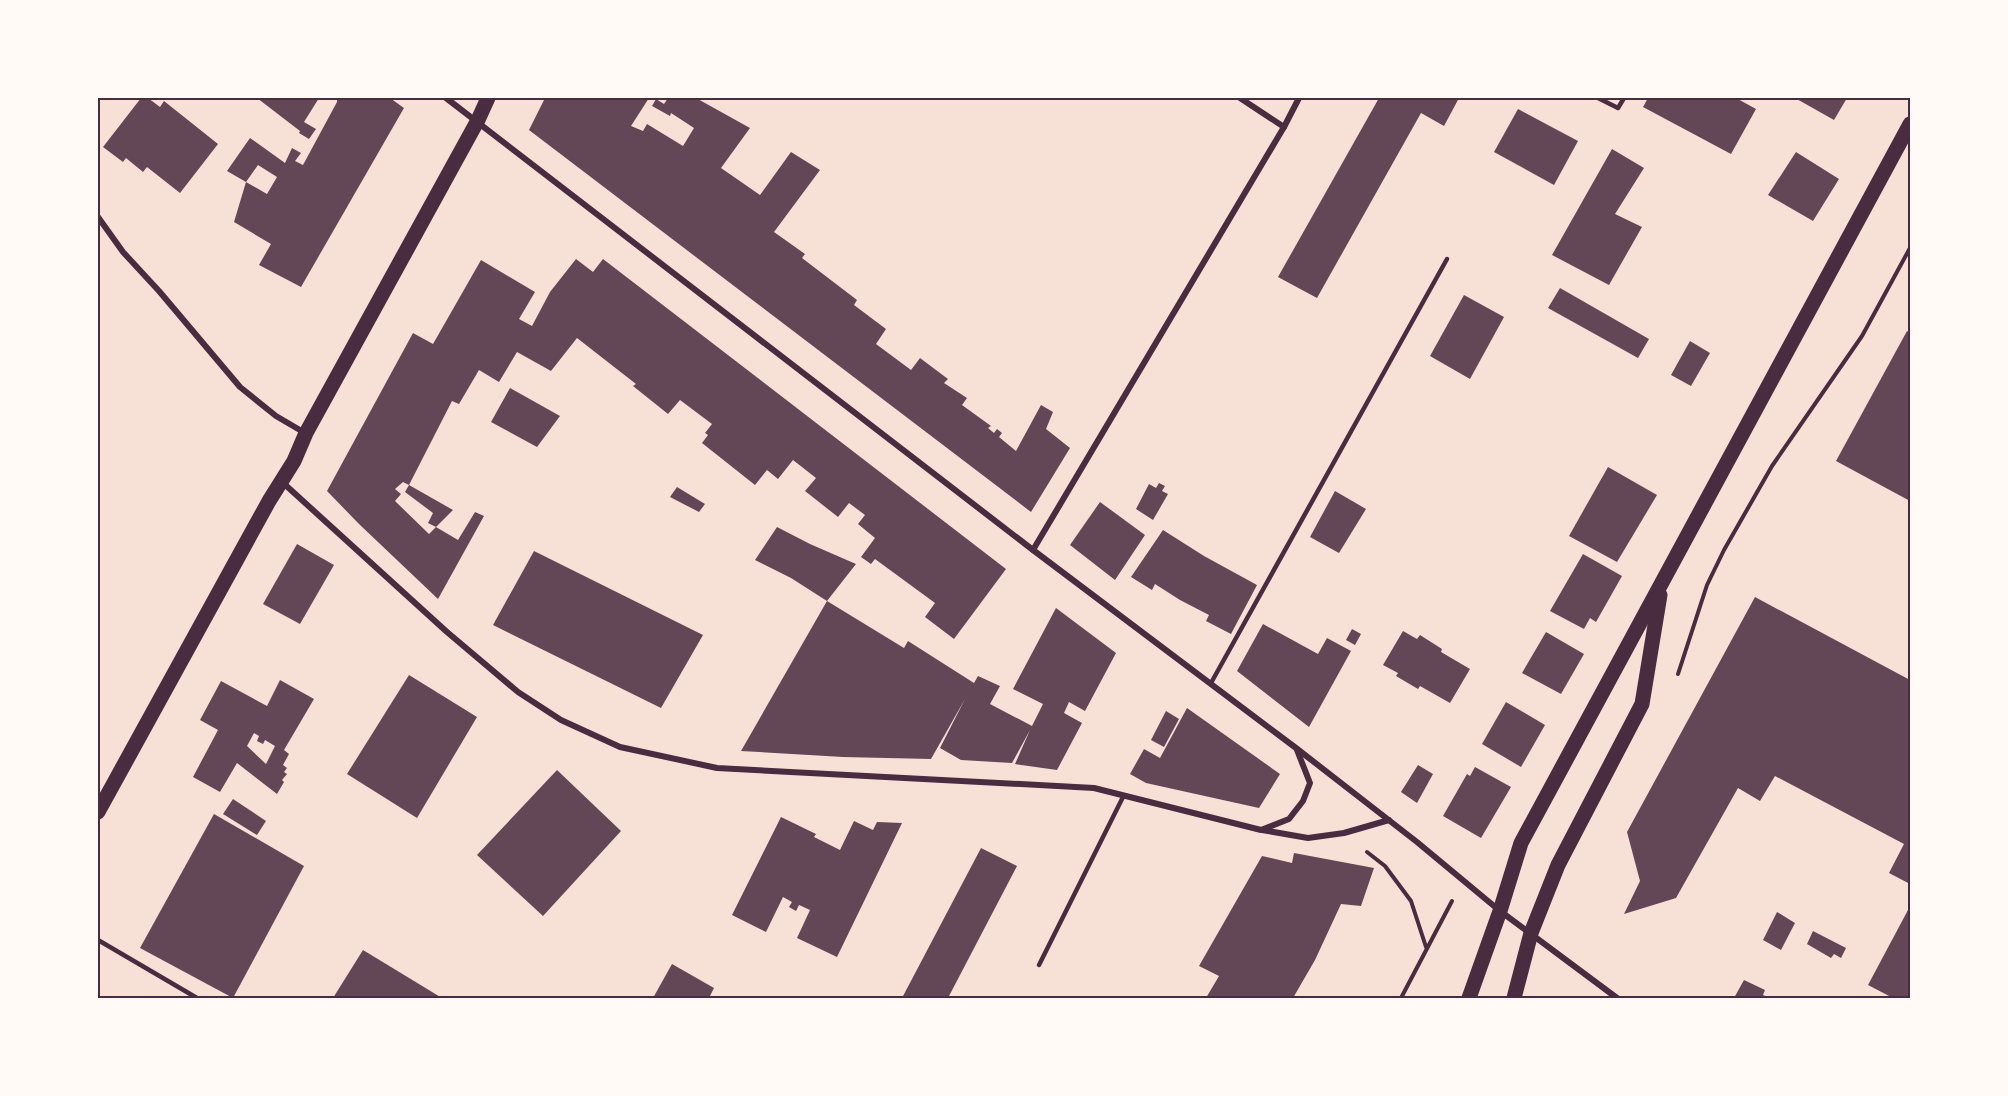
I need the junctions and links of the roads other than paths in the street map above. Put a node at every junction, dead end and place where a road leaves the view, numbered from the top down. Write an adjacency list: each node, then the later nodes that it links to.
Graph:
1 (446, 98): 7 (street)
2 (488, 98): 7 (main road)
3 (1240, 98): 9 (street)
4 (1299, 98): 9 (street)
5 (1598, 98): 6 (lane)
6 (1624, 98)
7 (478, 120): 12 (main road); 14 (street)
8 (1911, 124): 15 (main road)
9 (1284, 127): 14 (street)
10 (98, 217): 12 (street)
11 (1447, 259): 16 (lane)
12 (306, 433): 13 (main road)
13 (281, 481): 18 (street); 19 (main road)
14 (1033, 550): 16 (street)
15 (1662, 583): 22 (main road); 23 (main road)
16 (1211, 682): 17 (street)
17 (1296, 748): 20 (street); 21 (street)
18 (1124, 795): 21 (street); 25 (lane)
19 (98, 812)
20 (1389, 820): 21 (street); 22 (street)
21 (1261, 830)
22 (1500, 911): 23 (street); 27 (main road)
23 (1531, 933): 28 (main road); 29 (street)
24 (98, 939): 26 (lane)
25 (1039, 965)
26 (197, 999)
27 (1469, 999)
28 (1514, 999)
29 (1617, 999)

